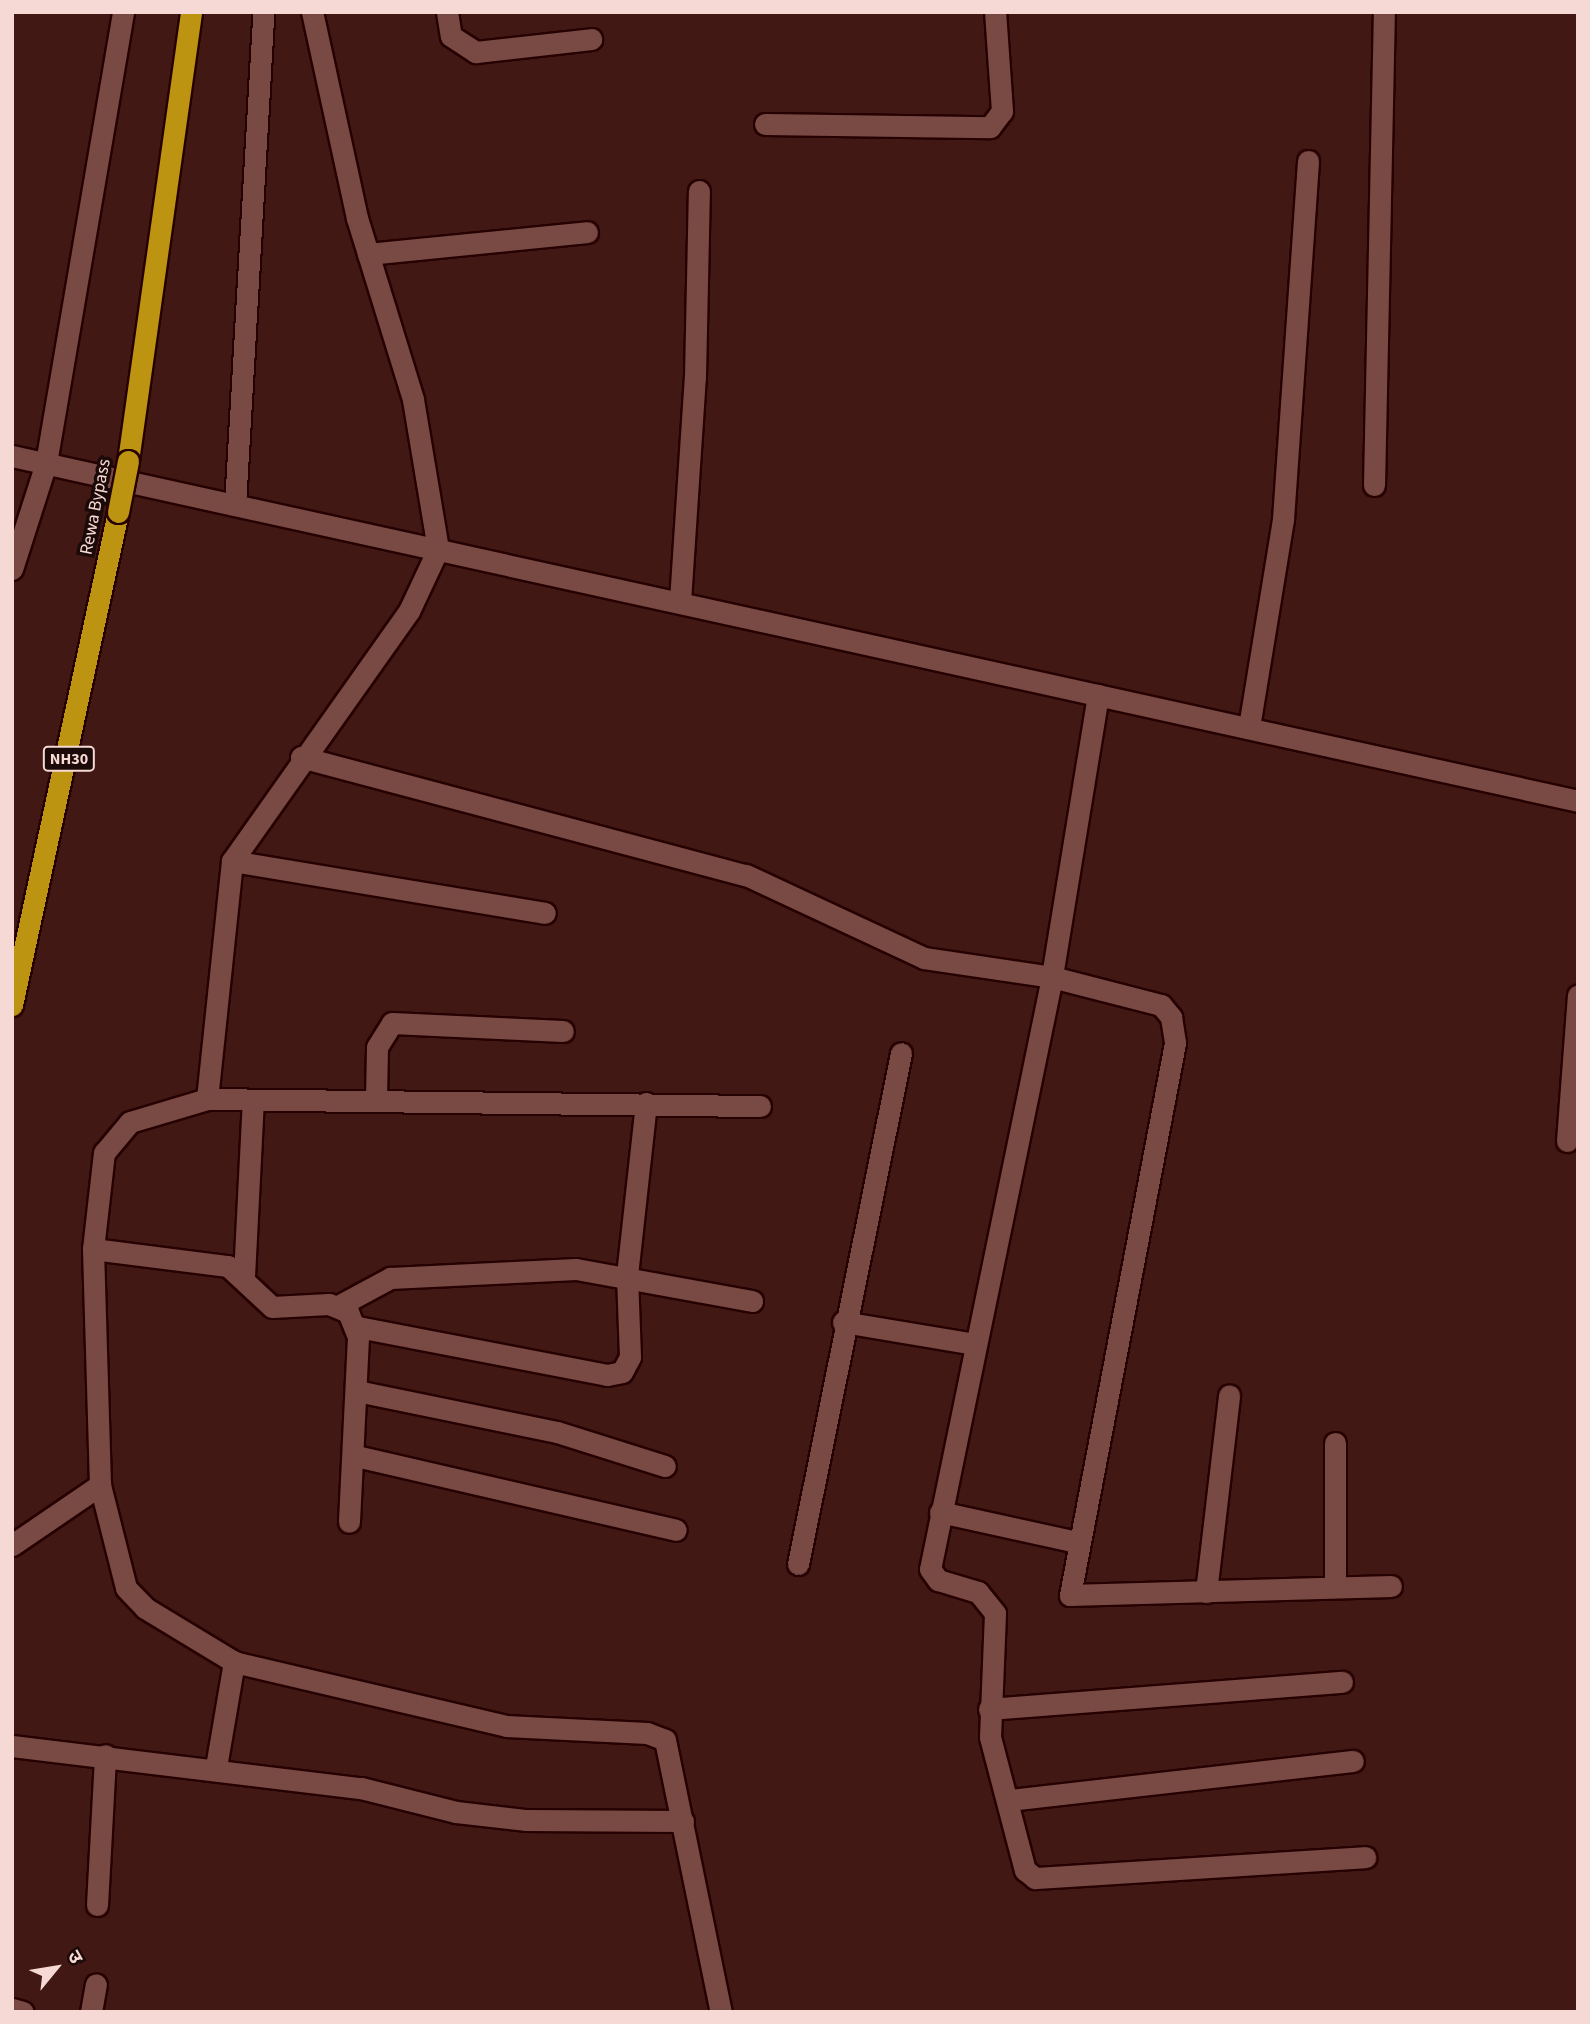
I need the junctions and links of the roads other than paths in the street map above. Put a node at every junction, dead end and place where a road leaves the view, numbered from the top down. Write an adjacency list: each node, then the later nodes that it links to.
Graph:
1 (123, 12): 15 (street)
2 (191, 12): 29 (highway, Rewa Bypass / NH30, bridge)
3 (263, 12): 17 (street)
4 (312, 12): 13 (street)
5 (447, 12): 8 (street)
6 (995, 12): 9 (street)
7 (1384, 12): 16 (street)
8 (591, 39)
9 (765, 124)
10 (1308, 161): 22 (street)
11 (699, 191): 20 (street)
12 (587, 232): 13 (street)
13 (368, 254): 18 (street)
14 (12, 456): 15 (street)
15 (46, 463): 17 (street); 19 (street)
16 (1374, 485)
17 (236, 505): 18 (street)
18 (438, 549): 20 (street); 23 (street)
19 (12, 569)
20 (680, 601): 21 (street)
21 (1098, 695): 22 (street); 27 (street)
22 (1249, 727): 24 (street)
23 (301, 757): 25 (street); 27 (street)
24 (1578, 801)
25 (232, 862): 26 (street); 32 (street)
26 (545, 913)
27 (1052, 977): 45 (street); 55 (street)
28 (1578, 995): 37 (street)
29 (12, 1004)
30 (563, 1031): 33 (street)
31 (901, 1053): 43 (street)
32 (207, 1099): 34 (street); 38 (street)
33 (376, 1099): 34 (street); 35 (street)
34 (253, 1100): 40 (street)
35 (646, 1103): 36 (street); 39 (street)
36 (760, 1106)
37 (1567, 1141)
38 (93, 1249): 40 (street); 51 (street)
39 (627, 1275): 41 (street); 42 (street); 44 (street)
40 (244, 1276): 42 (street)
41 (752, 1301)
42 (340, 1304): 44 (street)
43 (843, 1322): 45 (street); 57 (street)
44 (358, 1327): 46 (street)
45 (974, 1343): 52 (street)
46 (357, 1391): 49 (street); 50 (street)
47 (1229, 1395): 60 (street)
48 (1335, 1443): 59 (street)
49 (356, 1456): 53 (street); 54 (street)
50 (665, 1466)
51 (100, 1485): 56 (street); 61 (street)
52 (940, 1512): 55 (street); 63 (street)
53 (349, 1522)
54 (676, 1530)
55 (1077, 1542): 60 (street)
56 (12, 1545)
57 (798, 1564)
58 (1391, 1586): 59 (street)
59 (1335, 1587): 60 (street)
60 (1206, 1592)
61 (234, 1662): 67 (street); 69 (street)
62 (1342, 1682): 63 (street)
63 (989, 1709): 68 (street)
64 (12, 1746): 65 (street)
65 (105, 1755): 67 (street); 71 (street)
66 (1353, 1761): 68 (street)
67 (216, 1767): 69 (street)
68 (1010, 1800): 70 (street)
69 (683, 1821): 76 (street)
70 (1365, 1857)
71 (97, 1905)
72 (96, 1984): 75 (street)
73 (12, 2009): 74 (street)
74 (23, 2012)
75 (91, 2012)
76 (721, 2012)

